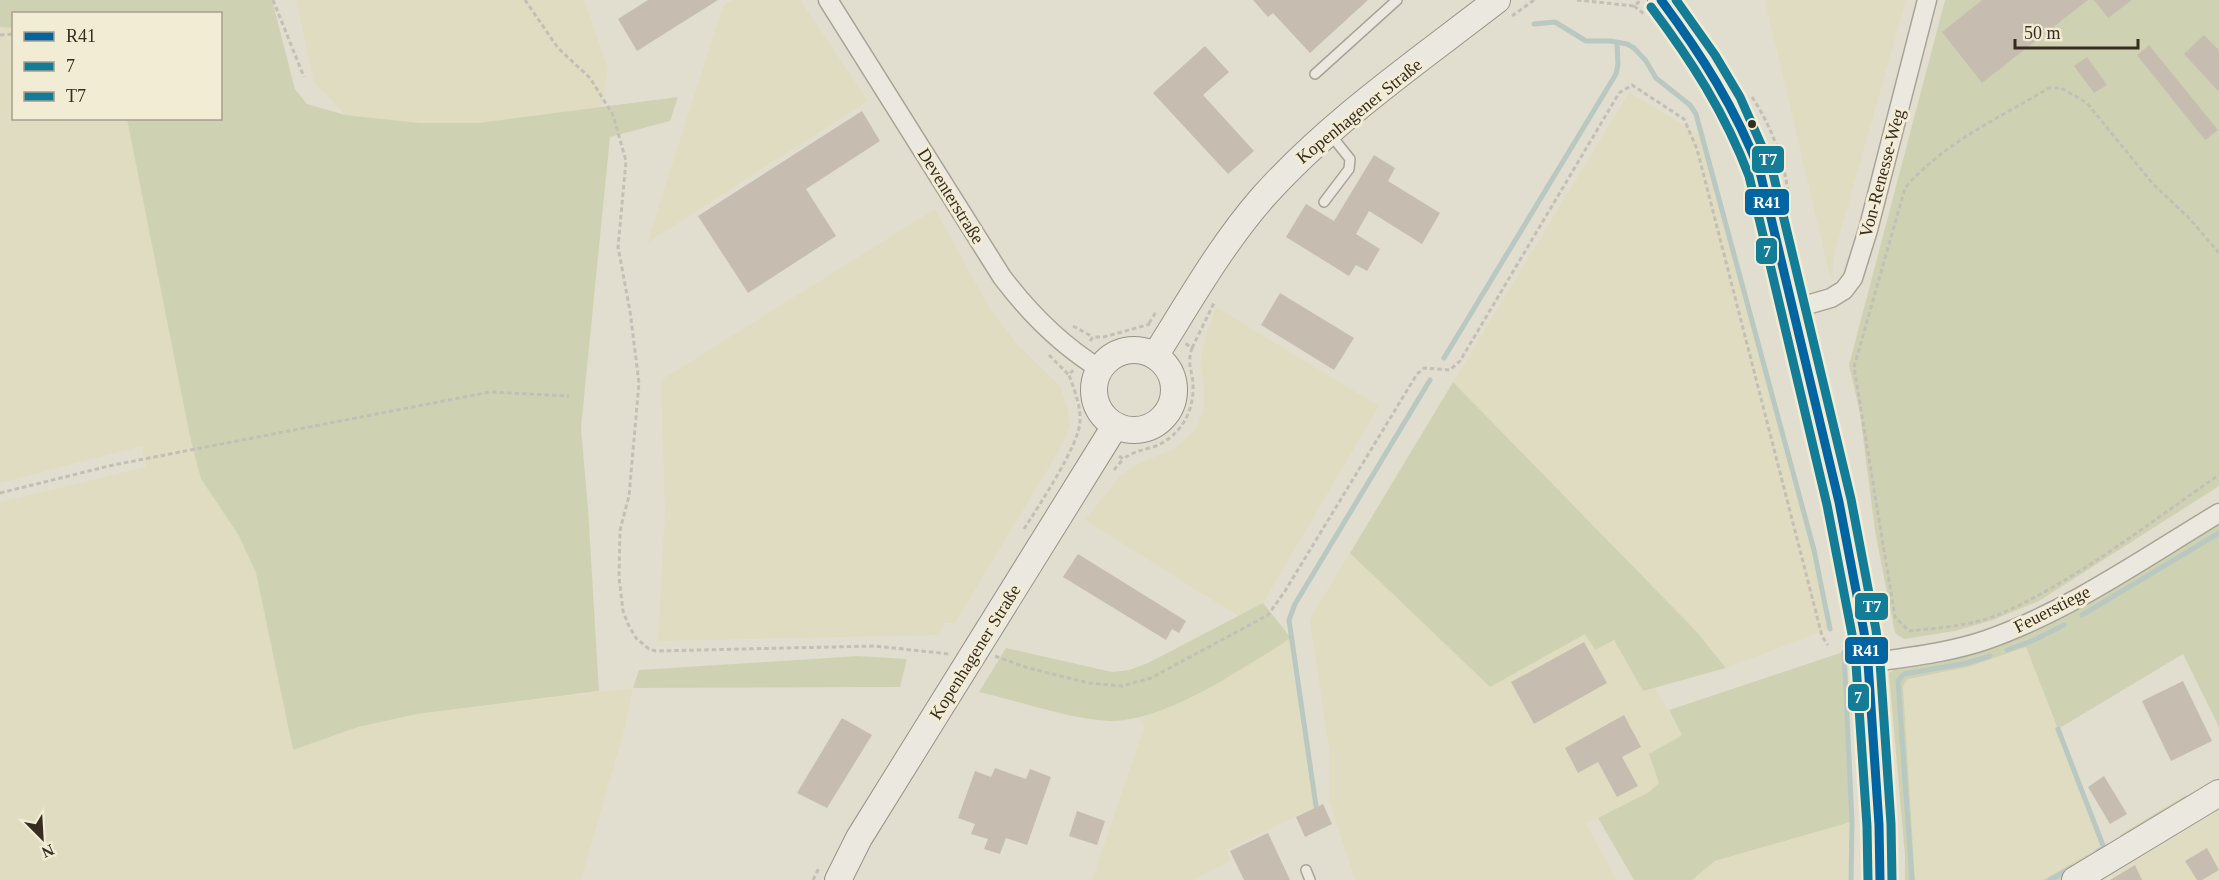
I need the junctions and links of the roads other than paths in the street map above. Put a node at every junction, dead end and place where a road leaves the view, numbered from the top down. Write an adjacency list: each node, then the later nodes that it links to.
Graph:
1 (828, 0): 11 (street, Deventerstraße)
2 (1397, 0): 6 (lane)
3 (1497, 0): 7 (main road, Kopenhagener Straße)
4 (1661, 0): 9 (main road)
5 (1927, 0): 9 (street, Von-Renesse-Weg)
6 (1315, 74)
7 (1328, 132): 8 (lane); 10 (main road, Kopenhagener Straße)
8 (1324, 202)
9 (1793, 309): 14 (main road)
10 (1162, 345): 11 (main road); 12 (main road)
11 (1090, 363): 12 (main road)
12 (1109, 436): 17 (main road, Kopenhagener Straße)
13 (2219, 513): 14 (street, Feuerstiege)
14 (1868, 663): 19 (main road)
15 (2219, 793): 20 (main road)
16 (1306, 870): 18 (lane)
17 (838, 880)
18 (1310, 880)
19 (1880, 880)
20 (2075, 880)

